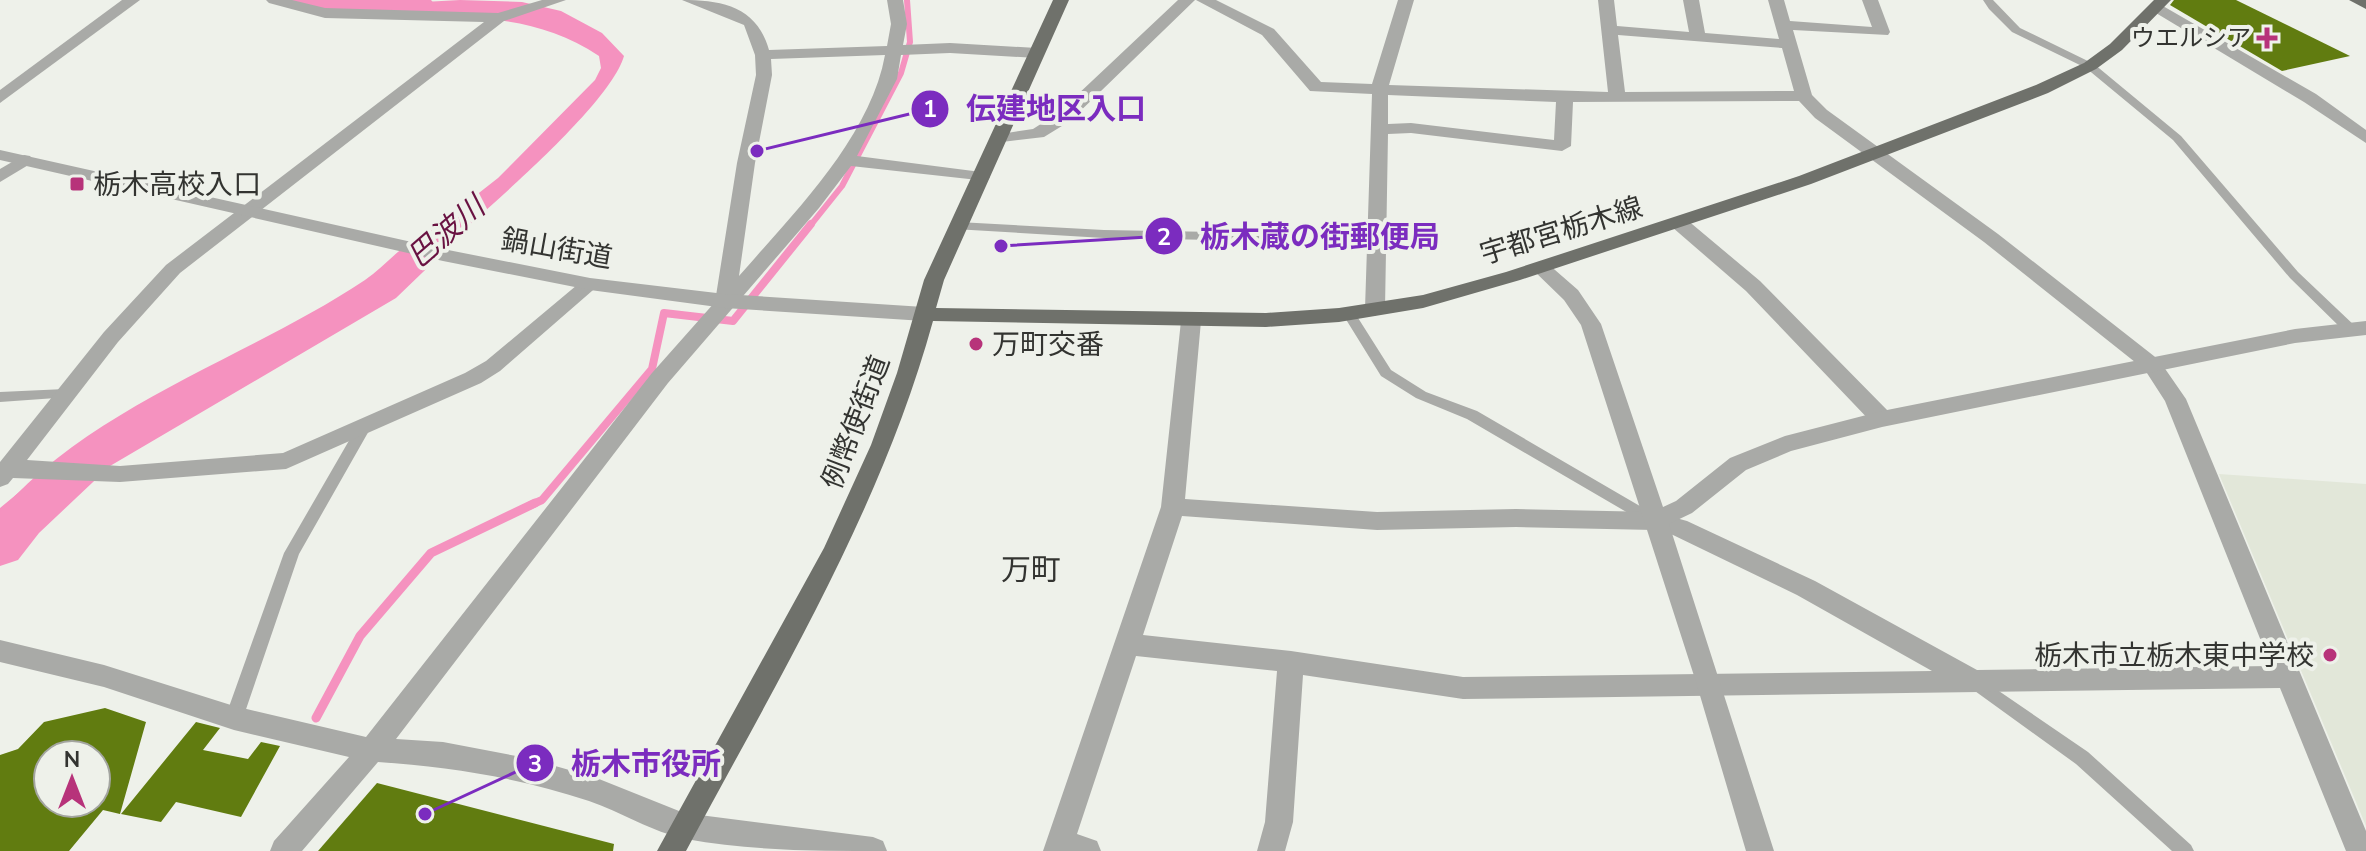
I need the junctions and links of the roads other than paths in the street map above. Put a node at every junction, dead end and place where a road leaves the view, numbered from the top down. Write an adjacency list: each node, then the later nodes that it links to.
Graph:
1 (132, 0): 31 (street)
2 (274, 0): 18 (street)
3 (690, 0): 25 (street)
4 (895, 0): 23 (street)
5 (1061, 0): 24 (main road, 例幣使街道)
6 (1187, 0): 34 (street)
7 (1204, 0): 27 (street)
8 (1406, 0): 27 (street)
9 (1606, 0): 20 (street)
10 (1691, 0): 21 (street)
11 (1776, 0): 19 (street)
12 (1870, 0): 19 (street)
13 (1988, 0): 26 (lane)
14 (2357, 0): 17 (main road)
15 (553, 2): 18 (street)
16 (2160, 4): 26 (main road, 宇都宮栃木線); 33 (street)
17 (2366, 4)
18 (502, 17): 41 (street)
19 (1783, 25): 22 (street)
20 (1609, 30): 21 (street); 30 (street)
21 (1698, 37): 22 (street)
22 (1789, 44): 28 (street)
23 (896, 50): 24 (street); 25 (street); 38 (street)
24 (1037, 53): 34 (main road, 例幣使街道)
25 (763, 55): 47 (street)
26 (2090, 66): 35 (main road, 宇都宮栃木線); 52 (lane)
27 (1380, 87): 29 (street); 32 (street)
28 (1804, 96): 30 (street); 35 (street)
29 (1565, 97): 30 (street); 32 (street)
30 (1617, 97)
31 (0, 98)
32 (1379, 129): 44 (street)
33 (2366, 138)
34 (1000, 139): 40 (main road, 例幣使街道)
35 (1874, 154): 42 (main road, 宇都宮栃木線); 53 (street)
36 (0, 155): 37 (street, 鍋山街道)
37 (24, 160): 39 (street); 41 (street, 鍋山街道)
38 (846, 160): 40 (street); 47 (street)
39 (0, 177)
40 (981, 177): 43 (main road, 例幣使街道)
41 (246, 211): 46 (street, 鍋山街道); 54 (street)
42 (1679, 223): 45 (main road, 宇都宮栃木線); 56 (street)
43 (958, 226): 44 (lane); 50 (main road, 例幣使街道)
44 (1376, 239): 48 (street)
45 (1540, 267): 48 (main road, 宇都宮栃木線); 60 (street)
46 (590, 284): 47 (street, 鍋山街道); 57 (street)
47 (725, 301): 50 (street, 鍋山街道); 68 (street)
48 (1375, 309): 49 (main road, 宇都宮栃木線)
49 (1348, 313): 51 (main road, 宇都宮栃木線); 60 (lane)
50 (924, 314): 51 (main road, 宇都宮栃木線); 69 (main road, 例幣使街道)
51 (1191, 321): 59 (street)
52 (2358, 329): 53 (street)
53 (2152, 365): 56 (street); 64 (street)
54 (65, 394): 55 (lane); 58 (street)
55 (0, 397)
56 (1882, 419): 60 (street)
57 (363, 429): 58 (street); 67 (lane)
58 (2, 473)
59 (1173, 507): 60 (street); 61 (street)
60 (1654, 521): 65 (street); 66 (street)
61 (1128, 644): 63 (street); 70 (street)
62 (0, 651): 67 (street)
63 (1291, 662): 66 (street); 73 (street)
64 (2287, 677): 65 (street); 76 (street)
65 (1973, 680): 66 (street); 75 (lane)
66 (1709, 682): 74 (street)
67 (234, 718): 68 (street)
68 (372, 750): 69 (street); 71 (street)
69 (678, 839): 72 (street)
70 (1068, 848)
71 (284, 851)
72 (873, 851)
73 (1271, 851)
74 (1760, 851)
75 (2185, 851)
76 (2360, 851)

